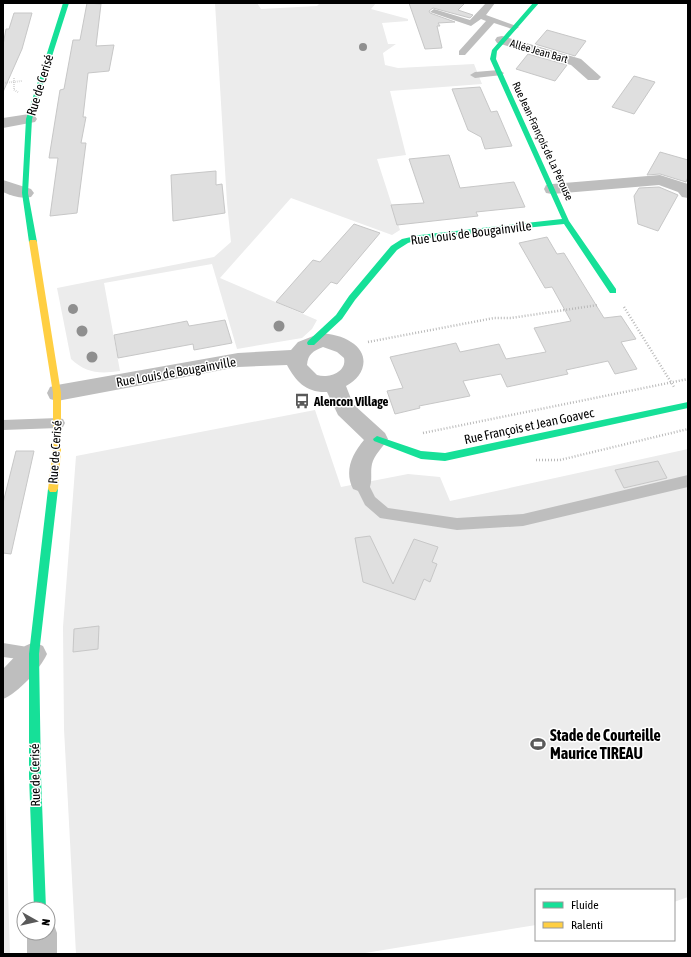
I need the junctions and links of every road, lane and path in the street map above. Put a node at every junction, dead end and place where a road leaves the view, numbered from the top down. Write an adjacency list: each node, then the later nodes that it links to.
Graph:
1 (66, 3): 15 (street, Rue de Cerisé)
2 (491, 3): 5 (lane)
3 (536, 3): 7 (street, Rue Jean-François de La Pérouse)
4 (434, 12): 5 (lane)
5 (480, 16): 6 (lane)
6 (492, 20): 7 (lane); 9 (lane)
7 (515, 27): 8 (street, Rue Jean-François de La Pérouse)
8 (502, 40): 10 (street, Rue Jean-François de La Pérouse); 12 (street, Allée Jean Bart)
9 (462, 53)
10 (499, 73): 11 (lane); 18 (street, Rue Jean-François de La Pérouse)
11 (475, 76)
12 (593, 77)
13 (22, 80): 14 (path)
14 (3, 83)
15 (29, 119): 16 (street); 19 (street, Rue de Cerisé)
16 (3, 123)
17 (3, 185): 19 (street)
18 (552, 189): 20 (street); 21 (street, Rue Jean-François de La Pérouse)
19 (25, 193): 31 (street, Rue de Cerisé)
20 (688, 193)
21 (566, 221): 22 (street, Rue Jean-François de La Pérouse); 24 (street, Rue Louis de Bougainville)
22 (613, 292): 23 (path)
23 (620, 302): 26 (path); 29 (path)
24 (339, 317): 25 (street, Rue Louis de Bougainville); 26 (street)
25 (311, 343): 26 (street); 27 (street)
26 (345, 346): 30 (street)
27 (296, 358): 30 (street); 31 (street, Rue Louis de Bougainville)
28 (688, 379): 29 (path)
29 (671, 382): 32 (path); 36 (path)
30 (334, 383): 35 (street)
31 (57, 393): 33 (street, Rue de Cerisé)
32 (687, 405): 36 (street, Rue François et Jean Goavec)
33 (58, 424): 34 (lane); 40 (street, Rue de Cerisé)
34 (3, 425)
35 (377, 439): 36 (street, Rue François et Jean Goavec); 38 (street)
36 (399, 448)
37 (688, 481): 38 (lane)
38 (362, 483)
39 (3, 650): 40 (lane)
40 (34, 654): 41 (street); 42 (street, Rue de Cerisé)
41 (3, 687)
42 (40, 901)
43 (42, 941): 44 (street)
44 (42, 954)

